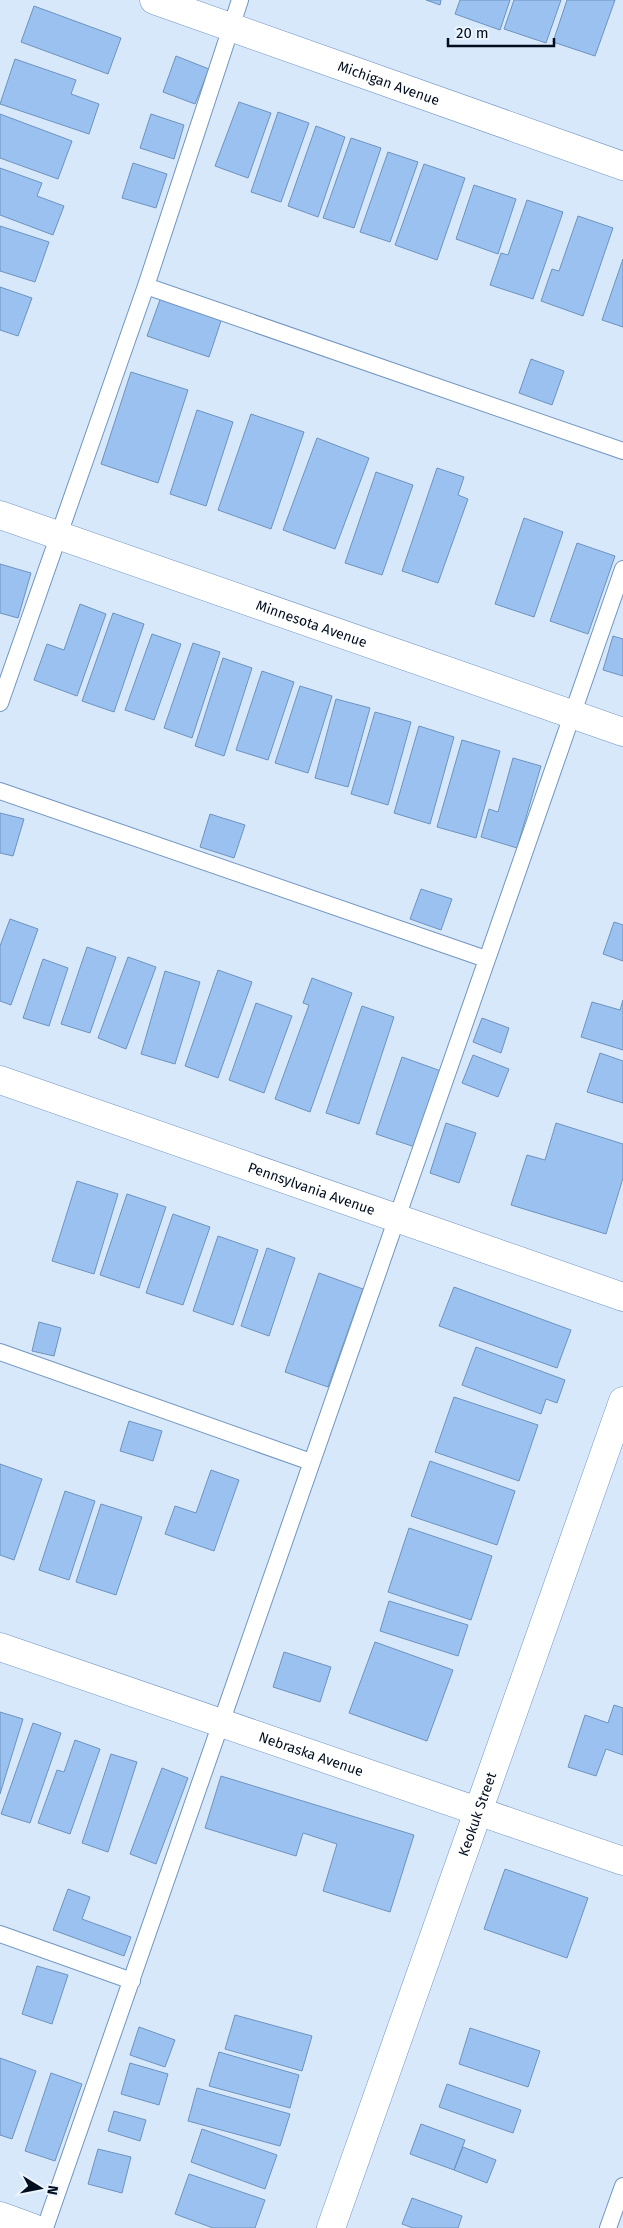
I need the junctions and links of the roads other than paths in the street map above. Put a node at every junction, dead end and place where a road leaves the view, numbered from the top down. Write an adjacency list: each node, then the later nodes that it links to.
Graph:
1 (154, 0): 3 (street, Michigan Avenue)
2 (240, 0): 3 (lane)
3 (231, 28): 4 (street, Michigan Avenue); 5 (lane)
4 (623, 166)
5 (146, 286): 6 (lane); 8 (lane)
6 (623, 451)
7 (0, 515): 8 (street, Minnesota Avenue)
8 (58, 537): 10 (lane); 11 (street, Minnesota Avenue)
9 (623, 569): 11 (lane)
10 (0, 704)
11 (572, 715): 12 (street, Minnesota Avenue); 14 (lane)
12 (623, 732)
13 (0, 791): 14 (lane)
14 (486, 959): 16 (lane)
15 (0, 1080): 16 (street, Pennsylvania Avenue)
16 (396, 1218): 17 (street, Pennsylvania Avenue); 20 (lane)
17 (623, 1297)
18 (0, 1352): 20 (lane)
19 (623, 1401): 23 (street, Keokuk Street)
20 (311, 1462): 22 (lane)
21 (0, 1647): 22 (street, Nebraska Avenue)
22 (221, 1722): 23 (street, Nebraska Avenue); 26 (lane)
23 (478, 1812): 24 (street, Nebraska Avenue); 31 (street, Keokuk Street)
24 (623, 1860)
25 (0, 1934): 26 (lane)
26 (132, 1981): 30 (lane)
27 (623, 2186): 32 (lane)
28 (0, 2216): 29 (street)
29 (33, 2228)
30 (45, 2228)
31 (331, 2228)
32 (608, 2228)

